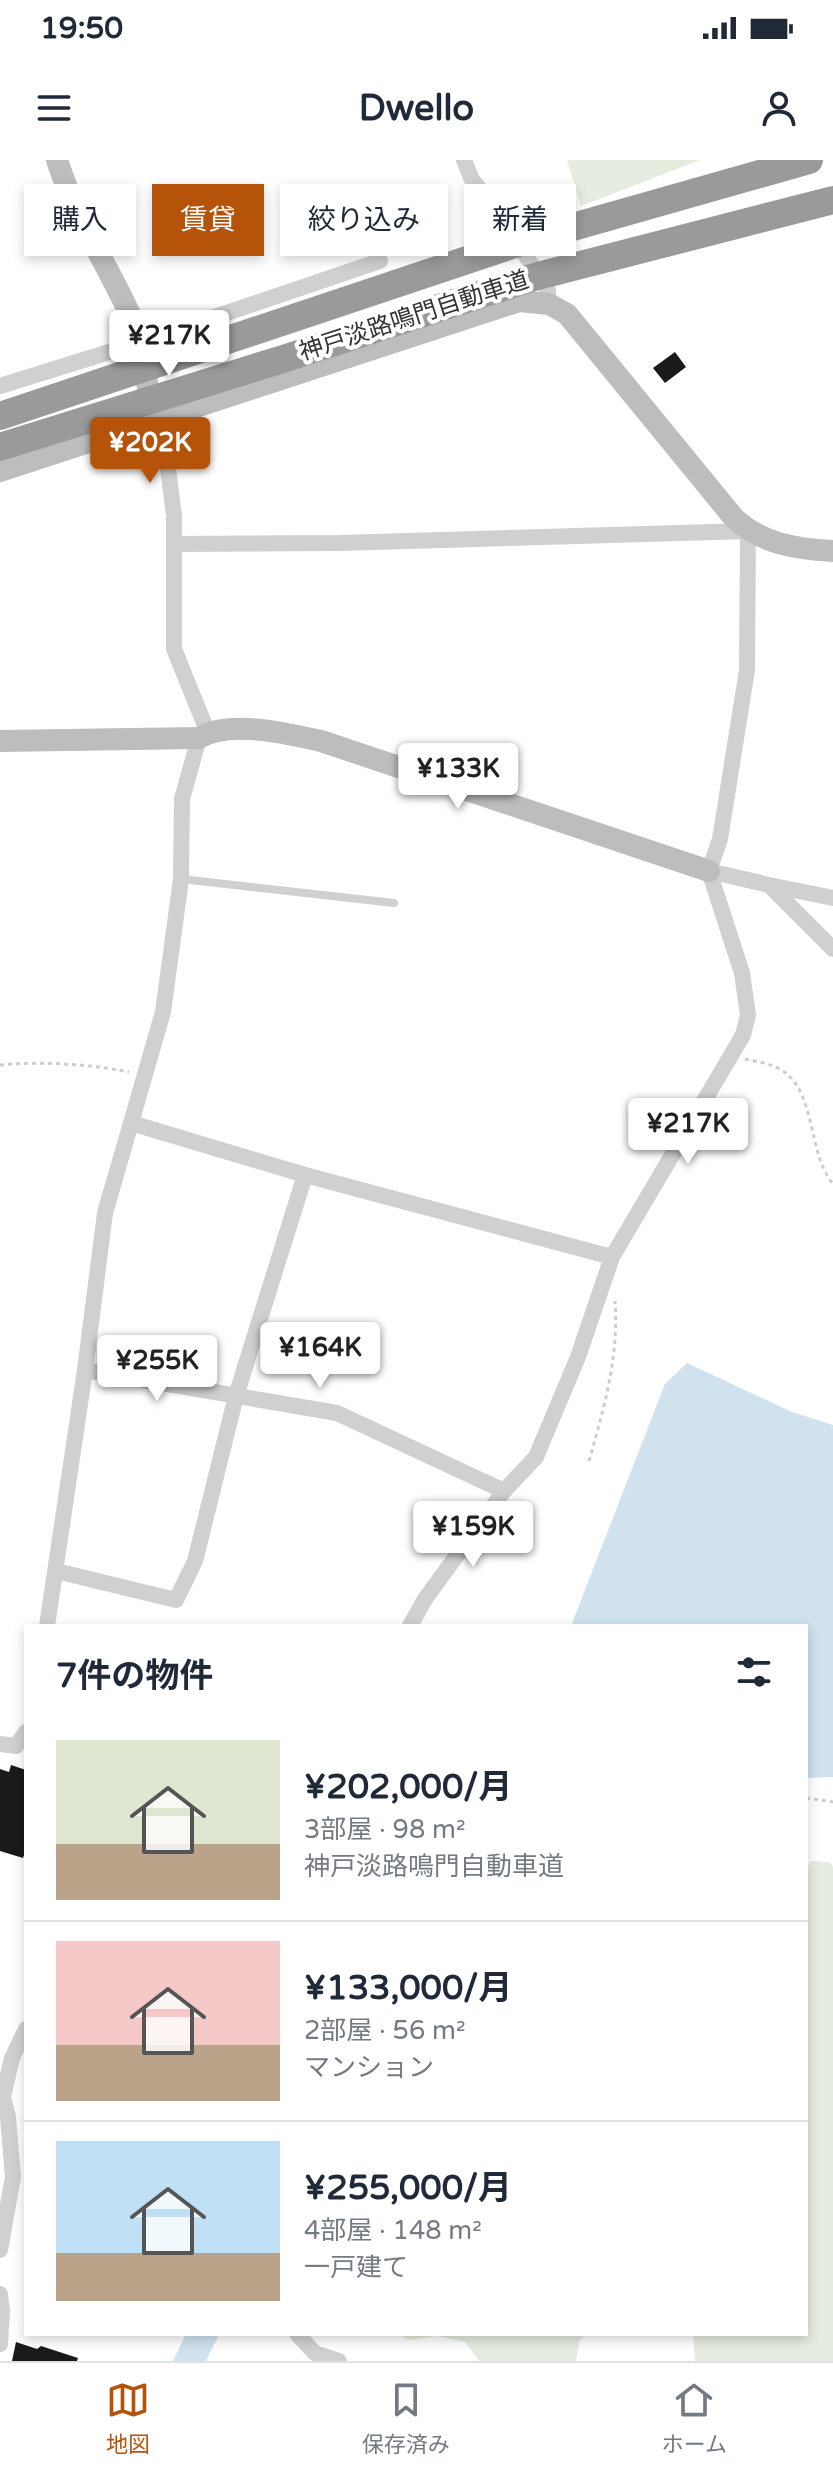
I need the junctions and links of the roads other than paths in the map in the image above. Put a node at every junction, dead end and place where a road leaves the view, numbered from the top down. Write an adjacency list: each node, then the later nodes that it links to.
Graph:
1 (57, 160): 7 (street)
2 (464, 160): 6 (street)
3 (809, 160): 9 (highway, 神戸淡路鳴門自動車道, bridge)
4 (833, 200): 11 (highway, 神戸淡路鳴門自動車道, bridge)
5 (380, 261): 7 (street)
6 (549, 304): 10 (street); 13 (street)
7 (138, 343): 8 (street); 10 (street)
8 (0, 386)
9 (0, 416)
10 (154, 421): 12 (street); 14 (street)
11 (0, 447)
12 (0, 471)
13 (748, 531): 14 (street); 15 (street); 18 (street)
14 (174, 544): 16 (street)
15 (833, 551)
16 (204, 736): 17 (street); 18 (street); 19 (street)
17 (0, 741)
18 (709, 871): 20 (street); 26 (street)
19 (181, 879): 22 (lane); 24 (street)
20 (769, 885): 21 (street); 23 (street)
21 (833, 898)
22 (394, 903)
23 (833, 949)
24 (131, 1123): 25 (street); 27 (street)
25 (305, 1175): 26 (street); 28 (street)
26 (612, 1257): 29 (street)
27 (85, 1370): 28 (street); 30 (street)
28 (236, 1396): 29 (street); 30 (street)
29 (504, 1491): 32 (street)
30 (56, 1571): 31 (street)
31 (47, 1624)
32 (411, 1624)
33 (24, 1735): 34 (street)
34 (0, 1744)
35 (24, 2033): 36 (street)
36 (20, 2180): 37 (street)
37 (4, 2198): 38 (street)
38 (0, 2250)
39 (0, 2294): 40 (street)
40 (1, 2312): 42 (street)
41 (298, 2336): 43 (street)
42 (0, 2344)
43 (314, 2357): 44 (street)
44 (339, 2361)

